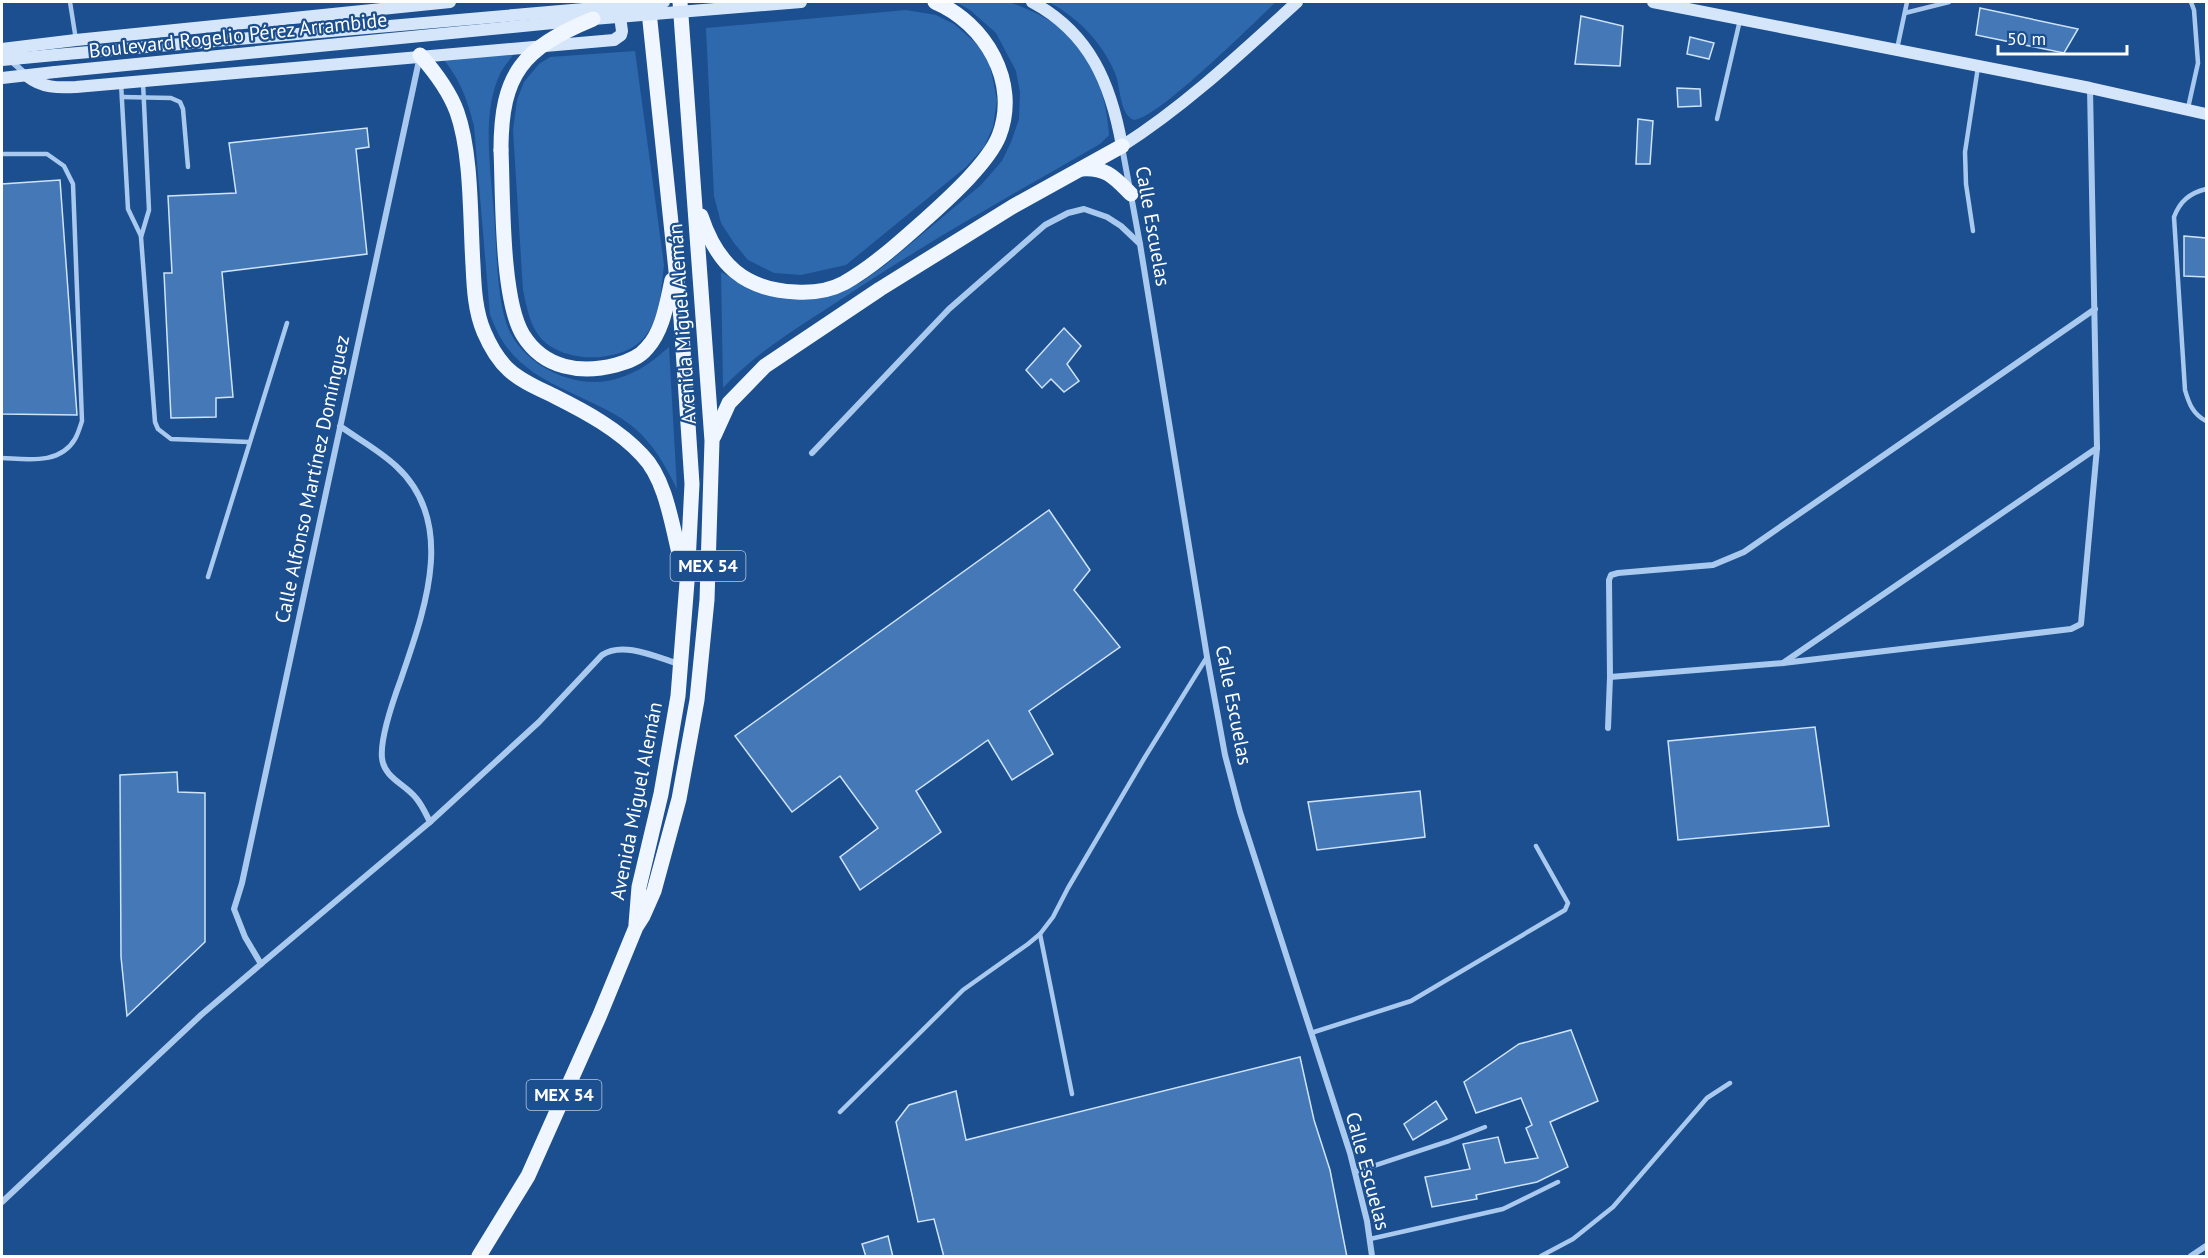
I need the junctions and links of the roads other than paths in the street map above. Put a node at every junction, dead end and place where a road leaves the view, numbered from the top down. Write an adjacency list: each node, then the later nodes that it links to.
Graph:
1 (70, 2): 19 (lane)
2 (450, 2): 19 (main road)
3 (618, 2): 21 (main road)
4 (664, 2): 22 (main road, Boulevard Rogelio Pérez Arrambide, bridge)
5 (801, 2): 14 (main road, Boulevard Rogelio Pérez Arrambide, bridge)
6 (935, 2): 40 (main road)
7 (1032, 2): 34 (main road)
8 (1297, 2): 34 (main road)
9 (1653, 2): 13 (main road)
10 (1907, 2): 16 (lane)
11 (1949, 2): 16 (lane)
12 (2192, 2): 31 (lane)
13 (1673, 3): 18 (main road)
14 (680, 7): 15 (main road, Boulevard Rogelio Pérez Arrambide, bridge); 40 (main road, Avenida Miguel Alemán / MEX 54)
15 (649, 8): 17 (main road, Boulevard Rogelio Pérez Arrambide, bridge); 44 (main road, Avenida Miguel Alemán / MEX 54)
16 (1905, 13): 20 (lane)
17 (592, 20): 24 (main road, Boulevard Rogelio Pérez Arrambide, bridge); 44 (main road, bridge)
18 (1740, 20): 20 (main road); 33 (lane)
19 (76, 40): 22 (main road)
20 (1897, 49): 23 (main road)
21 (420, 55): 26 (main road); 48 (street, Calle Alfonso Martínez Domínguez); 55 (main road)
22 (4, 56): 24 (street)
23 (1978, 67): 28 (main road); 41 (lane)
24 (27, 75): 25 (main road, Boulevard Rogelio Pérez Arrambide); 27 (main road)
25 (2, 78)
26 (143, 82): 27 (main road); 30 (lane)
27 (121, 83): 29 (lane)
28 (2090, 88): 31 (main road); 45 (street)
29 (122, 97): 30 (lane); 42 (lane)
30 (144, 97): 36 (lane); 42 (lane)
31 (2187, 111): 32 (main road)
32 (2206, 114)
33 (1718, 119)
34 (1122, 146): 37 (main road); 39 (street, Calle Escuelas)
35 (2, 154): 53 (lane)
36 (188, 167)
37 (1081, 169): 39 (main road); 49 (main road)
38 (2206, 189): 47 (lane)
39 (1131, 194): 43 (street, Calle Escuelas)
40 (694, 196): 49 (main road, Avenida Miguel Alemán / MEX 54)
41 (1973, 231)
42 (141, 237): 50 (lane)
43 (1140, 244): 52 (street); 56 (street, Calle Escuelas)
44 (675, 268): 55 (main road, Avenida Miguel Alemán / MEX 54)
45 (2095, 309): 51 (street); 59 (street)
46 (287, 323): 50 (lane)
47 (2206, 421)
48 (340, 426): 63 (street); 67 (street, Calle Alfonso Martínez Domínguez)
49 (712, 441): 62 (main road, Avenida Miguel Alemán / MEX 54)
50 (249, 442): 54 (lane)
51 (2097, 448): 57 (street); 57 (street)
52 (812, 453)
53 (2, 458)
54 (208, 576)
55 (687, 582): 58 (main road, Avenida Miguel Alemán / MEX 54)
56 (1207, 657): 66 (lane); 68 (street, Calle Escuelas)
57 (1782, 663): 59 (street)
58 (680, 664): 61 (main road, Avenida Miguel Alemán / MEX 54); 63 (street)
59 (1610, 678): 60 (street)
60 (1608, 728)
61 (661, 794): 62 (main road); 65 (main road, Avenida Miguel Alemán / MEX 54)
62 (679, 799): 65 (main road, Avenida Miguel Alemán / MEX 54)
63 (430, 822): 67 (street)
64 (1536, 846): 68 (lane)
65 (636, 927): 78 (main road, MEX 54)
66 (1040, 934): 70 (lane); 71 (lane)
67 (261, 964): 75 (street)
68 (1311, 1033): 73 (street, Calle Escuelas)
69 (1730, 1083): 80 (lane)
70 (1072, 1094)
71 (840, 1112)
72 (1485, 1126): 73 (lane)
73 (1355, 1172): 76 (street, Calle Escuelas)
74 (1558, 1182): 76 (lane)
75 (2, 1202)
76 (1370, 1239): 79 (street, Calle Escuelas)
77 (2206, 1246): 81 (street)
78 (479, 1257)
79 (1372, 1257)
80 (1541, 1257)
81 (2191, 1257)

